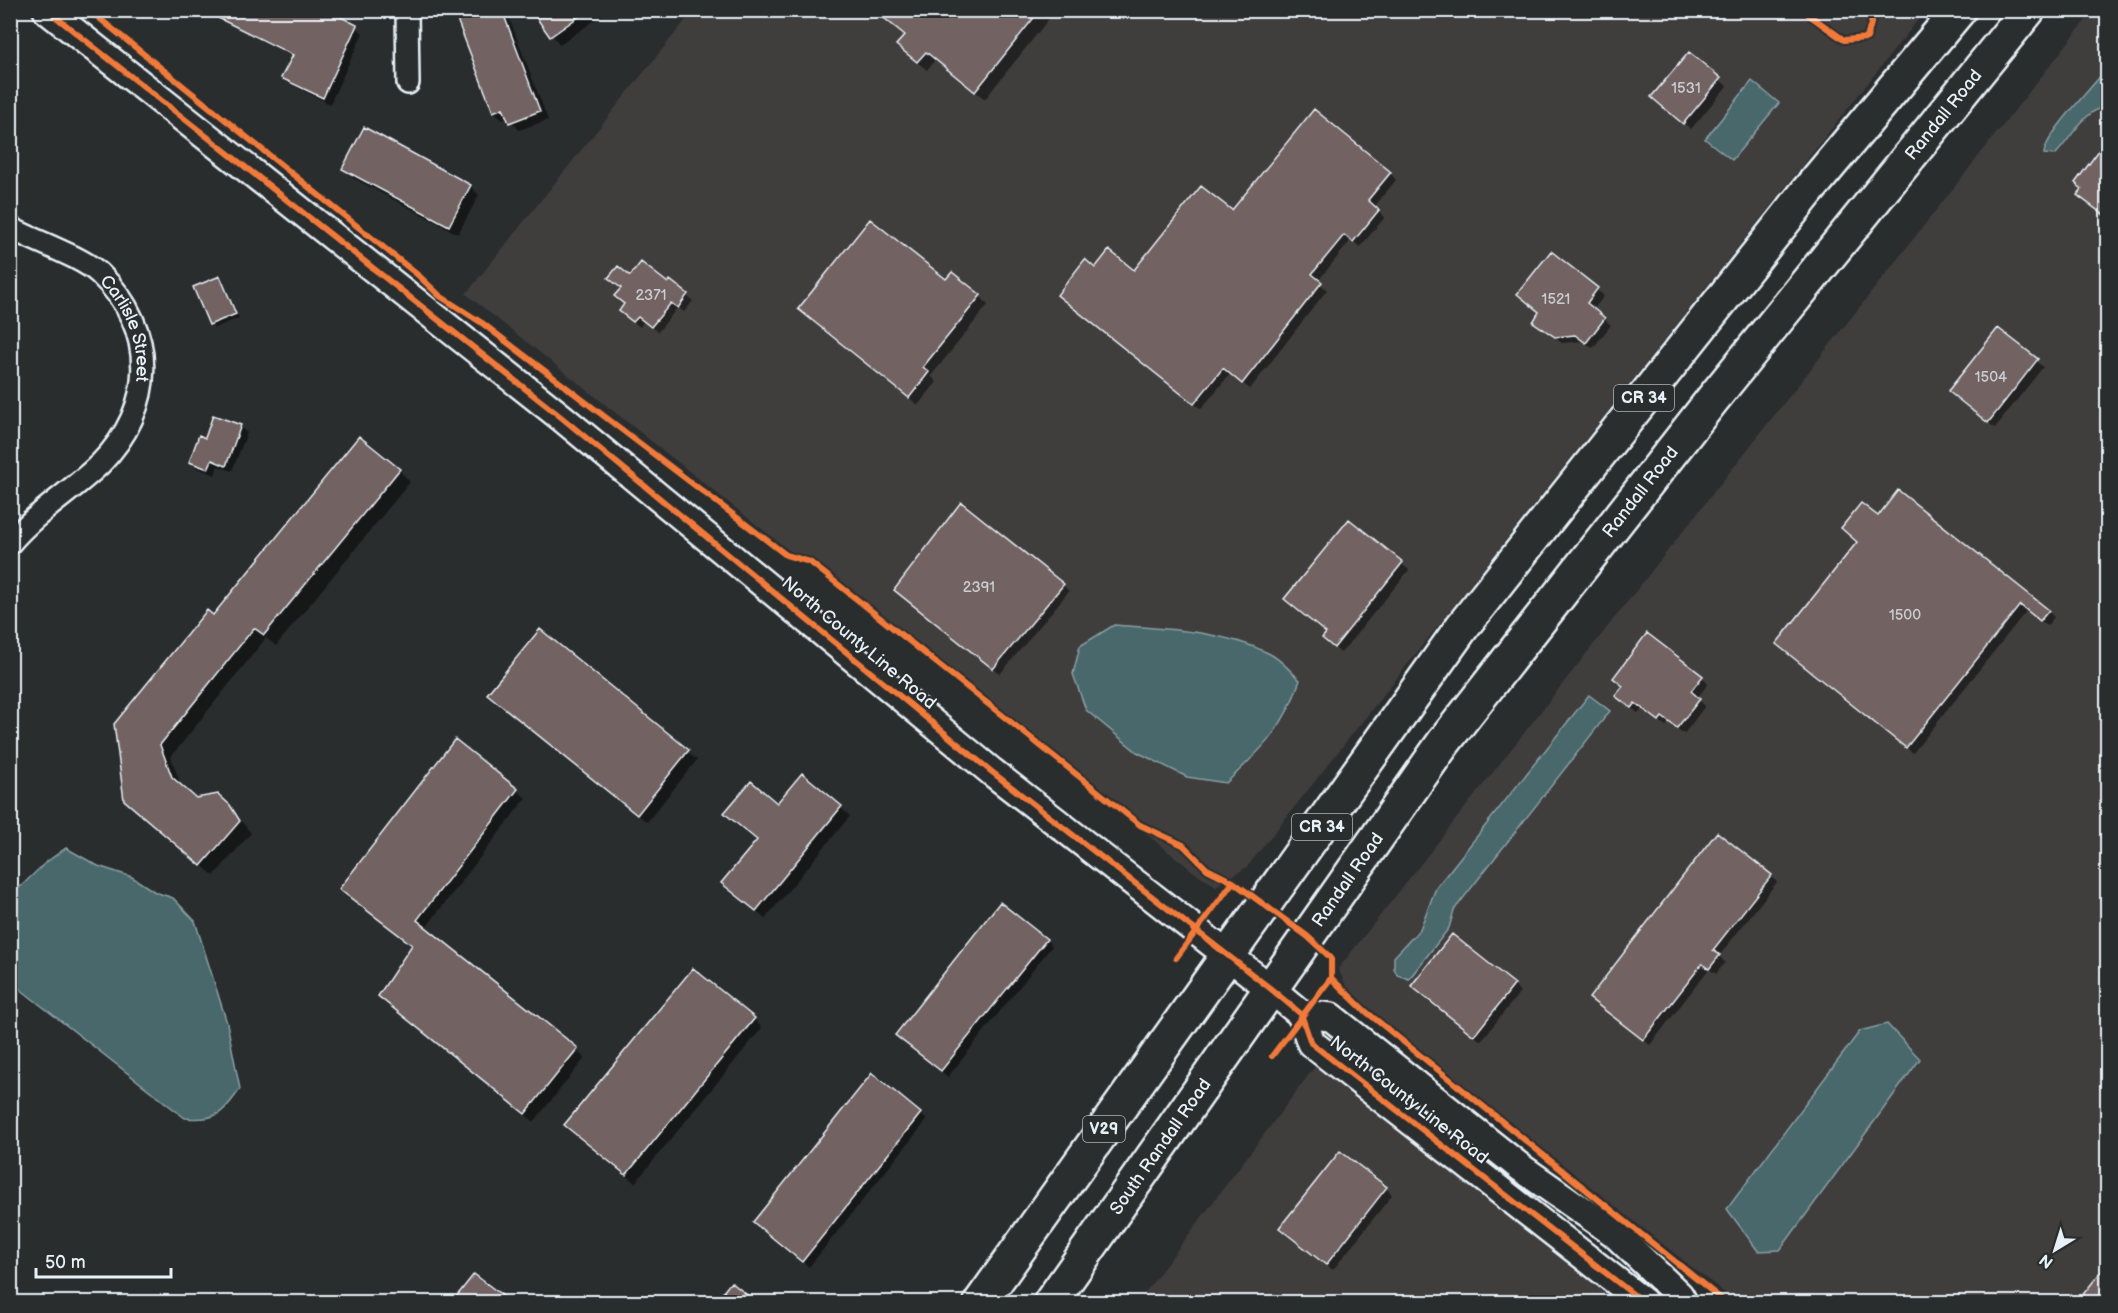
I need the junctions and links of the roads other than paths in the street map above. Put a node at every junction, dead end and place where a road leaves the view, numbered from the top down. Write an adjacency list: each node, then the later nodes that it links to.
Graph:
1 (47, 10): 8 (street, North County Line Road)
2 (407, 10): 5 (street)
3 (1959, 10): 8 (main road, CR 34)
4 (2028, 10): 9 (main road, Randall Road / CR 34)
5 (408, 84)
6 (10, 228): 7 (street, Carlisle Street)
7 (14, 531)
8 (1227, 956): 9 (street, North County Line Road); 11 (main road, V29)
9 (1271, 989): 10 (street, North County Line Road); 12 (main road, South Randall Road)
10 (1302, 1014): 13 (street, North County Line Road); 14 (street, North County Line Road)
11 (981, 1302)
12 (1051, 1302)
13 (1643, 1302)
14 (1683, 1302)

